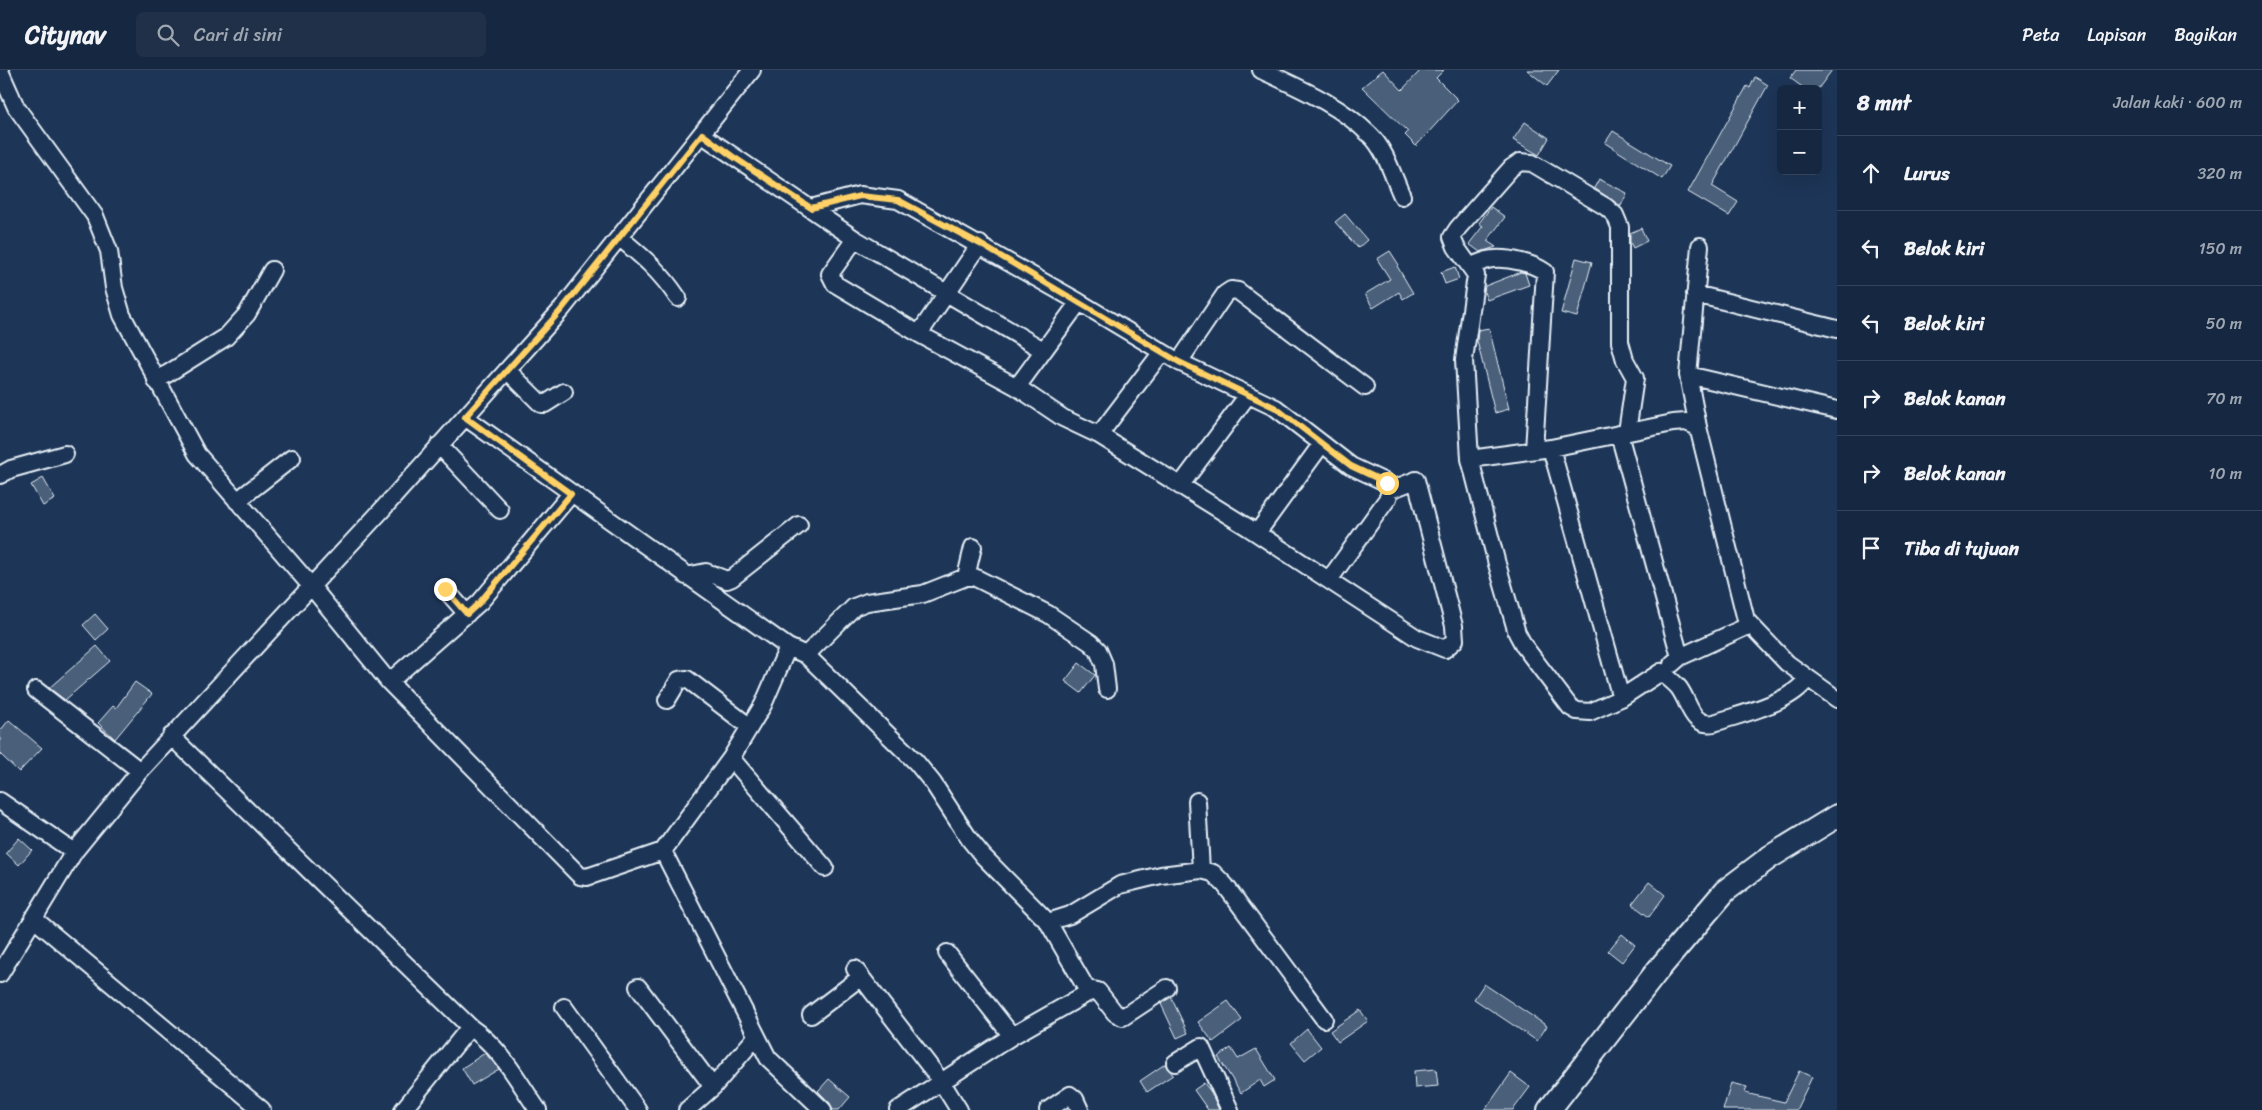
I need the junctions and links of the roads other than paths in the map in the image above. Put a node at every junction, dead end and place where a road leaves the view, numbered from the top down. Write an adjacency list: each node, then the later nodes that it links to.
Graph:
1 (752, 70): 4 (street)
2 (1261, 70): 5 (street)
3 (0, 71): 24 (street)
4 (702, 134): 6 (street); 7 (street)
5 (1402, 196)
6 (811, 208): 8 (street); 9 (street)
7 (619, 237): 15 (street); 22 (street)
8 (855, 239): 13 (street); 18 (street)
9 (980, 244): 13 (street); 16 (street)
10 (1700, 246): 14 (street)
11 (1470, 266): 32 (street); 37 (street); 40 (street)
12 (272, 270): 24 (street)
13 (947, 293): 18 (street); 19 (street)
14 (1695, 294): 17 (street); 23 (street)
15 (678, 298)
16 (1079, 302): 19 (street); 20 (street)
17 (1837, 329)
18 (919, 334): 25 (street)
19 (1043, 350): 25 (street)
20 (1162, 352): 21 (street); 33 (street)
21 (1179, 362): 26 (street); 28 (street)
22 (507, 370): 27 (street); 30 (street)
23 (1688, 375): 29 (street); 31 (street)
24 (156, 381): 45 (street)
25 (1017, 387): 33 (street)
26 (1365, 387)
27 (564, 392)
28 (1248, 395): 34 (street); 42 (street)
29 (1837, 410)
30 (465, 417): 35 (street); 44 (street)
31 (1698, 427): 32 (street); 56 (street)
32 (1623, 433): 36 (street); 59 (street)
33 (1099, 435): 42 (street)
34 (1321, 445): 43 (street); 48 (street)
35 (439, 446): 46 (street); 53 (street)
36 (1551, 448): 37 (street); 65 (street)
37 (1534, 450): 40 (street)
38 (65, 454): 41 (street)
39 (292, 458): 45 (street)
40 (1470, 458): 65 (street)
41 (0, 475)
42 (1180, 486): 48 (street)
43 (1390, 490): 52 (street); 52 (street)
44 (571, 494): 50 (street); 55 (street)
45 (237, 501): 53 (street)
46 (500, 510)
47 (799, 526): 50 (street)
48 (1257, 533): 52 (street)
49 (973, 547): 51 (street)
50 (686, 576): 57 (street)
51 (966, 577): 58 (street); 63 (street)
52 (1329, 580)
53 (311, 586): 62 (street); 69 (street)
54 (445, 589): 55 (street)
55 (467, 614): 62 (street)
56 (1750, 625): 59 (street); 61 (street)
57 (788, 647): 58 (street); 68 (street)
58 (806, 655): 80 (street)
59 (1680, 656): 60 (street)
60 (1661, 672): 61 (street); 65 (street)
61 (1808, 678): 66 (street)
62 (389, 682): 75 (street)
63 (1107, 689)
64 (36, 690): 71 (street)
65 (1621, 698)
66 (1837, 699)
67 (667, 700): 68 (street)
68 (750, 727): 70 (street)
69 (172, 736): 71 (street); 89 (street)
70 (732, 758): 75 (street); 77 (street)
71 (140, 771): 76 (street)
72 (0, 801): 76 (street)
73 (1197, 801): 78 (street)
74 (1837, 816): 106 (street)
75 (663, 851): 91 (street)
76 (74, 852): 79 (street)
77 (825, 868)
78 (1201, 870): 80 (street); 88 (street)
79 (33, 918): 82 (street); 95 (street)
80 (1048, 922): 85 (street)
81 (947, 953): 90 (street)
82 (0, 974)
83 (638, 987): 94 (street)
84 (1167, 988): 85 (street)
85 (1089, 993): 90 (street)
86 (564, 1007): 98 (street)
87 (812, 1015): 93 (street)
88 (1324, 1019)
89 (470, 1027): 96 (street); 97 (street)
90 (1012, 1036): 93 (street)
91 (756, 1037): 94 (street); 100 (street)
92 (1175, 1063): 105 (street)
93 (941, 1081): 101 (street); 102 (street)
94 (713, 1087): 99 (street)
95 (262, 1110)
96 (403, 1110)
97 (538, 1110)
98 (638, 1110)
99 (688, 1110)
100 (823, 1110)
101 (898, 1110)
102 (959, 1110)
103 (1048, 1110): 104 (street)
104 (1080, 1110)
105 (1230, 1110)
106 (1549, 1110)

